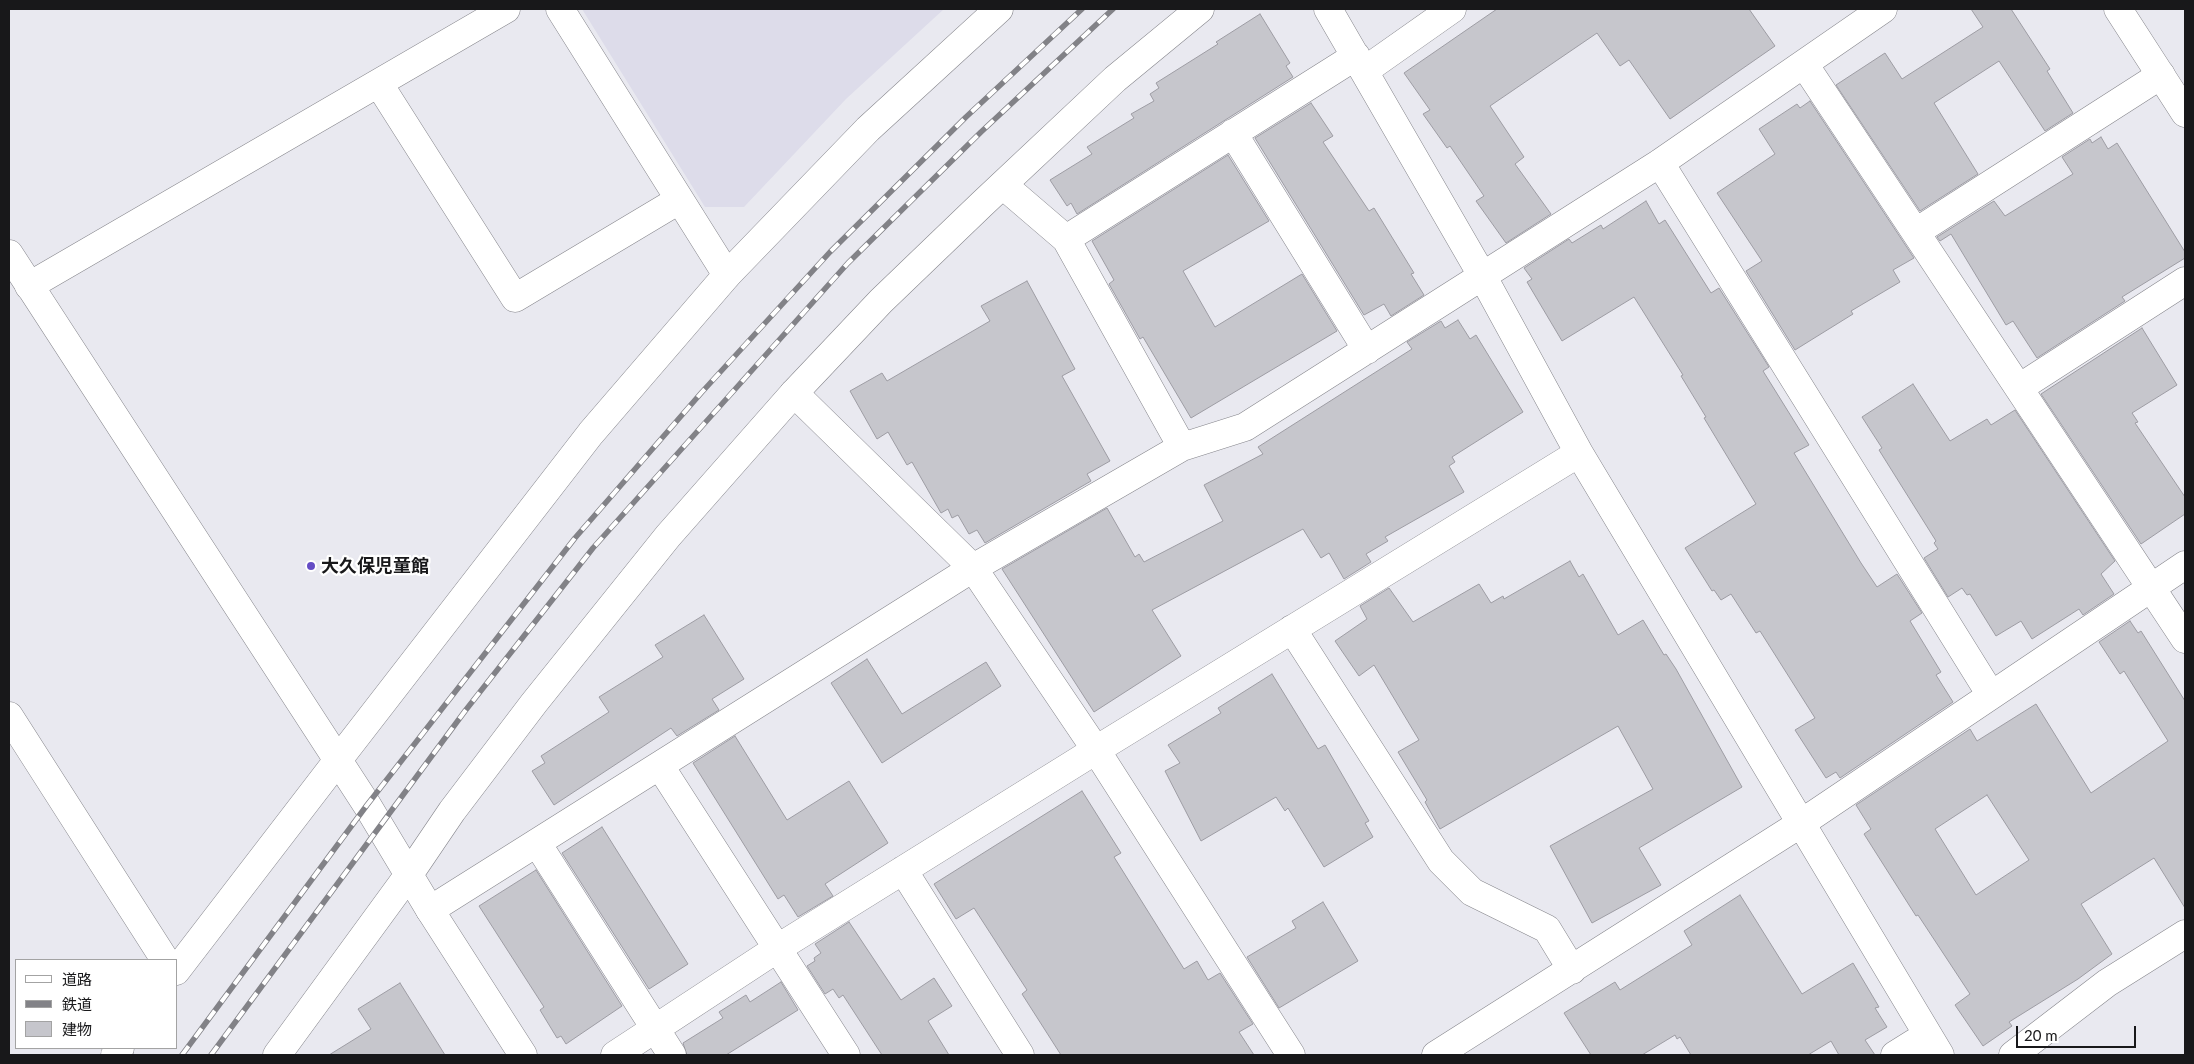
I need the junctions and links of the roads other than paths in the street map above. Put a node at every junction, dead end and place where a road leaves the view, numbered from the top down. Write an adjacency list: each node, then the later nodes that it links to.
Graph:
1 (506, 9): 12 (street)
2 (560, 9): 17 (street)
3 (999, 9): 21 (street)
4 (1200, 9): 16 (street)
5 (1328, 9): 9 (street)
6 (1452, 9): 9 (street)
7 (1884, 9): 10 (street)
8 (2118, 9): 11 (street)
9 (1360, 64): 14 (street); 22 (street)
10 (1804, 64): 15 (street); 18 (street)
11 (2160, 75): 13 (street); 18 (street)
12 (379, 84): 17 (street); 24 (street)
13 (2185, 113)
14 (1233, 133): 19 (street); 25 (street)
15 (1660, 163): 22 (street); 35 (street)
16 (1003, 184): 19 (street); 27 (street)
17 (679, 200): 21 (street)
18 (1916, 232): 26 (street)
19 (1066, 239): 28 (street)
20 (9, 254): 24 (street)
21 (727, 275): 38 (street)
22 (1482, 277): 25 (street); 29 (street)
23 (2185, 281): 26 (street)
24 (29, 286): 38 (street)
25 (1367, 350): 28 (street)
26 (2019, 388): 32 (street)
27 (794, 393): 31 (street); 43 (street)
28 (1182, 447): 31 (street)
29 (1579, 453): 33 (street); 40 (street)
30 (2185, 565): 32 (street)
31 (973, 568): 37 (street); 39 (street)
32 (2152, 588): 34 (street); 35 (street)
33 (1292, 629): 37 (street); 49 (street)
34 (2185, 639)
35 (1991, 696): 40 (street)
36 (9, 716): 47 (street)
37 (1096, 750): 42 (street); 58 (street)
38 (338, 760): 43 (street); 48 (street)
39 (660, 766): 41 (street); 46 (street)
40 (1800, 824): 49 (street); 51 (street)
41 (537, 843): 44 (street); 50 (street)
42 (903, 870): 46 (street); 57 (street)
43 (410, 873): 44 (street); 52 (street)
44 (430, 910): 53 (street)
45 (2185, 934): 61 (street)
46 (778, 948): 50 (street); 56 (street)
47 (164, 959)
48 (178, 968)
49 (1572, 970): 59 (street)
50 (655, 1029): 54 (street); 55 (street)
51 (1933, 1045): 60 (street)
52 (277, 1055)
53 (523, 1055)
54 (615, 1055)
55 (672, 1055)
56 (846, 1055)
57 (1020, 1055)
58 (1291, 1055)
59 (1436, 1055)
60 (1895, 1055)
61 (2013, 1055)

